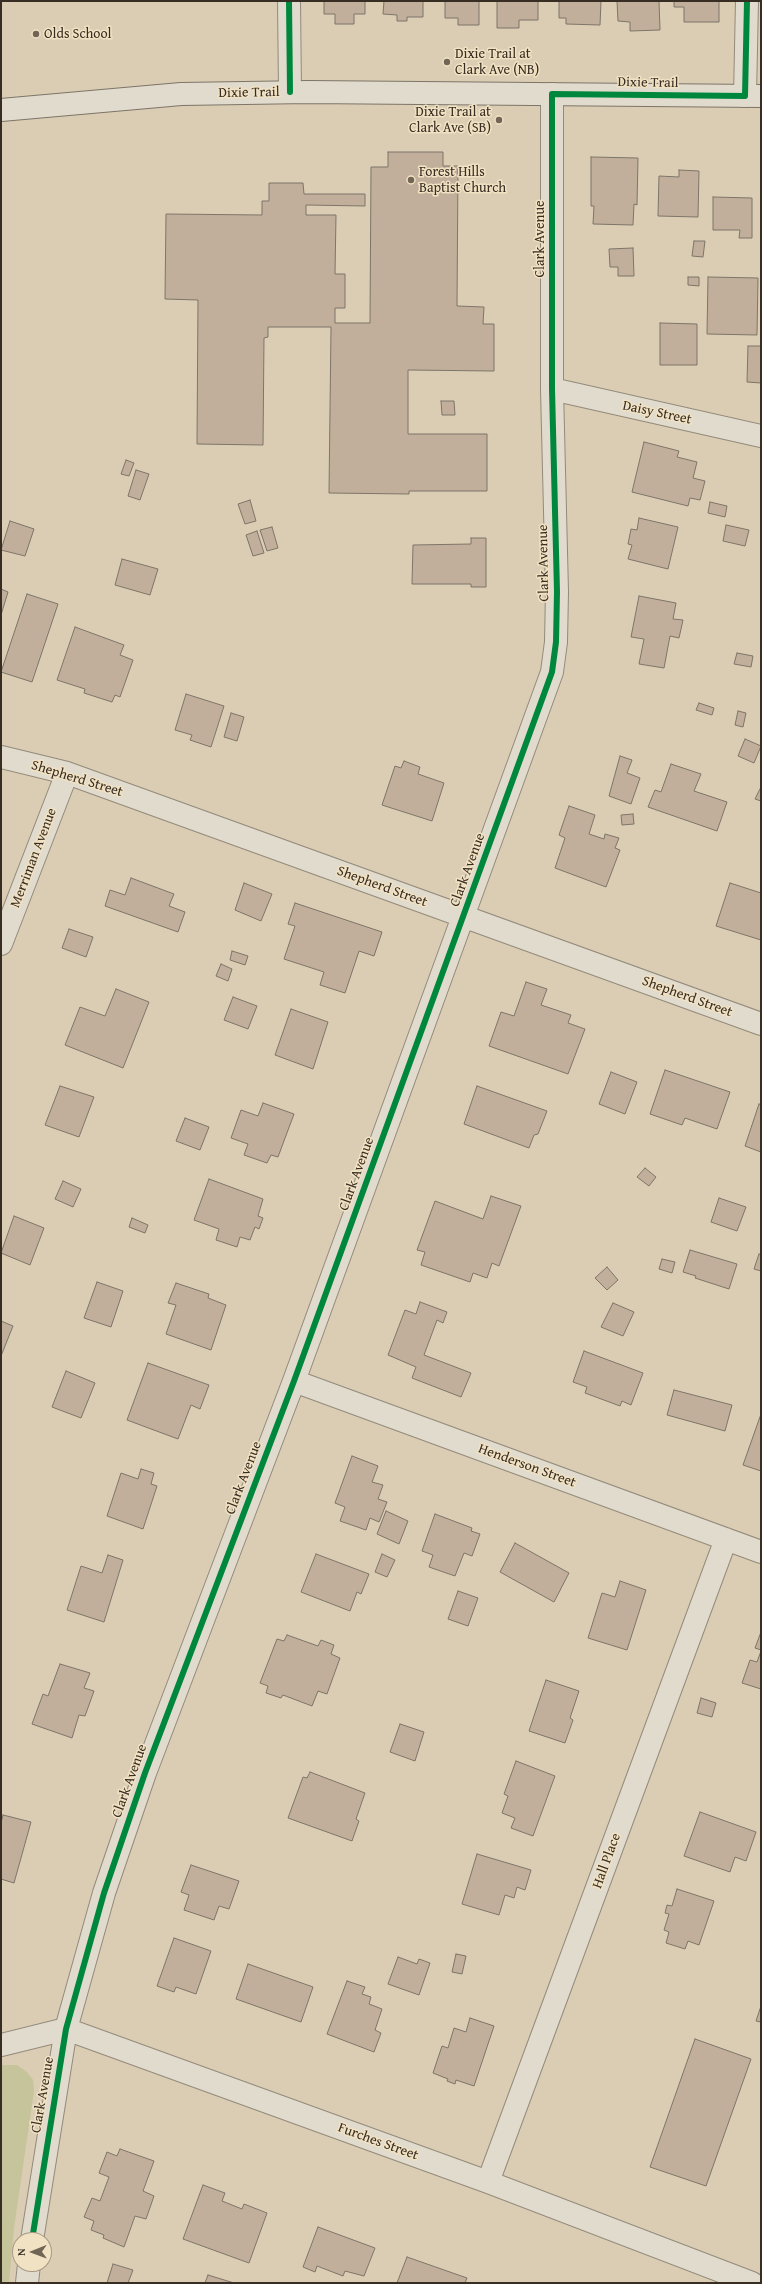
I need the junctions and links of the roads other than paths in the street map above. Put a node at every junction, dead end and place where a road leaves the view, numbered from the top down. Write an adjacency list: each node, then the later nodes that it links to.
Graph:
1 (290, 1): 3 (street)
2 (747, 1): 5 (street)
3 (290, 92): 4 (street, Dixie Trail); 6 (street, Dixie Trail)
4 (552, 94): 5 (street, Dixie Trail); 7 (street, Clark Avenue)
5 (753, 96)
6 (1, 110)
7 (552, 390): 8 (street, Daisy Street); 11 (street, Clark Avenue)
8 (761, 436)
9 (1, 757): 10 (street, Shepherd Street)
10 (67, 773): 11 (street, Shepherd Street); 12 (street, Merriman Avenue)
11 (464, 916): 13 (street, Shepherd Street); 14 (street, Clark Avenue)
12 (1, 944)
13 (761, 1024)
14 (294, 1381): 15 (street, Henderson Street); 17 (street, Clark Avenue)
15 (726, 1540): 16 (street, Henderson Street); 19 (street, Hall Place)
16 (761, 1552)
17 (66, 2029): 18 (street); 19 (street, Furches Street); 20 (street, Clark Avenue)
18 (1, 2045)
19 (488, 2182): 23 (street, Furches Street)
20 (33, 2232)
21 (28, 2272): 22 (street)
22 (27, 2283)
23 (752, 2283)

